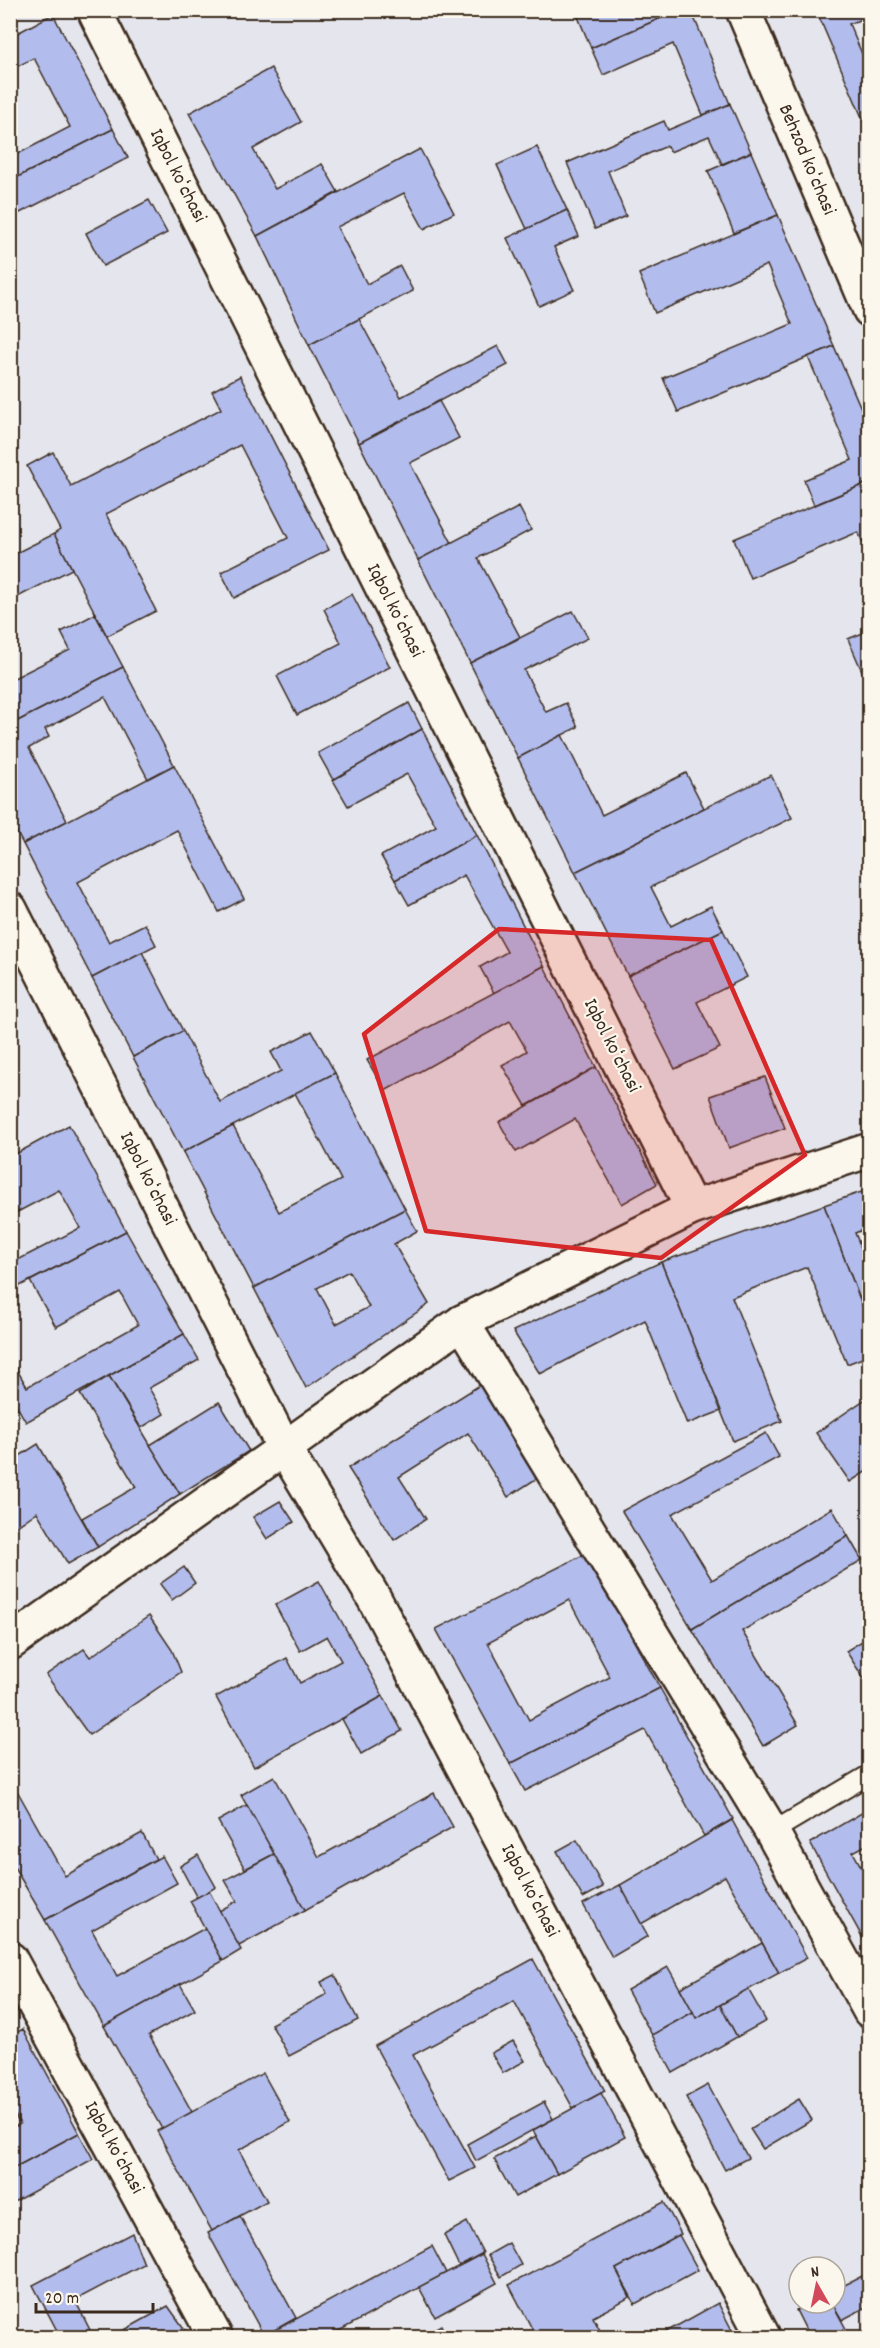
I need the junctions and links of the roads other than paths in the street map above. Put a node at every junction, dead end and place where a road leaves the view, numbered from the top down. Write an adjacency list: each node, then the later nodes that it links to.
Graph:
1 (743, 10): 3 (street, Behzod koʻchasi)
2 (96, 14): 6 (street, Iqbol koʻchasi)
3 (868, 303)
4 (10, 909): 8 (street, Iqbol koʻchasi)
5 (870, 1150): 6 (street)
6 (692, 1208): 7 (street)
7 (462, 1322): 8 (street); 11 (street)
8 (285, 1448): 9 (street); 15 (street, Iqbol koʻchasi)
9 (10, 1643)
10 (870, 1774): 11 (lane)
11 (772, 1832): 13 (street)
12 (10, 1959): 14 (street, Iqbol koʻchasi)
13 (870, 2011)
14 (216, 2337)
15 (764, 2337)

